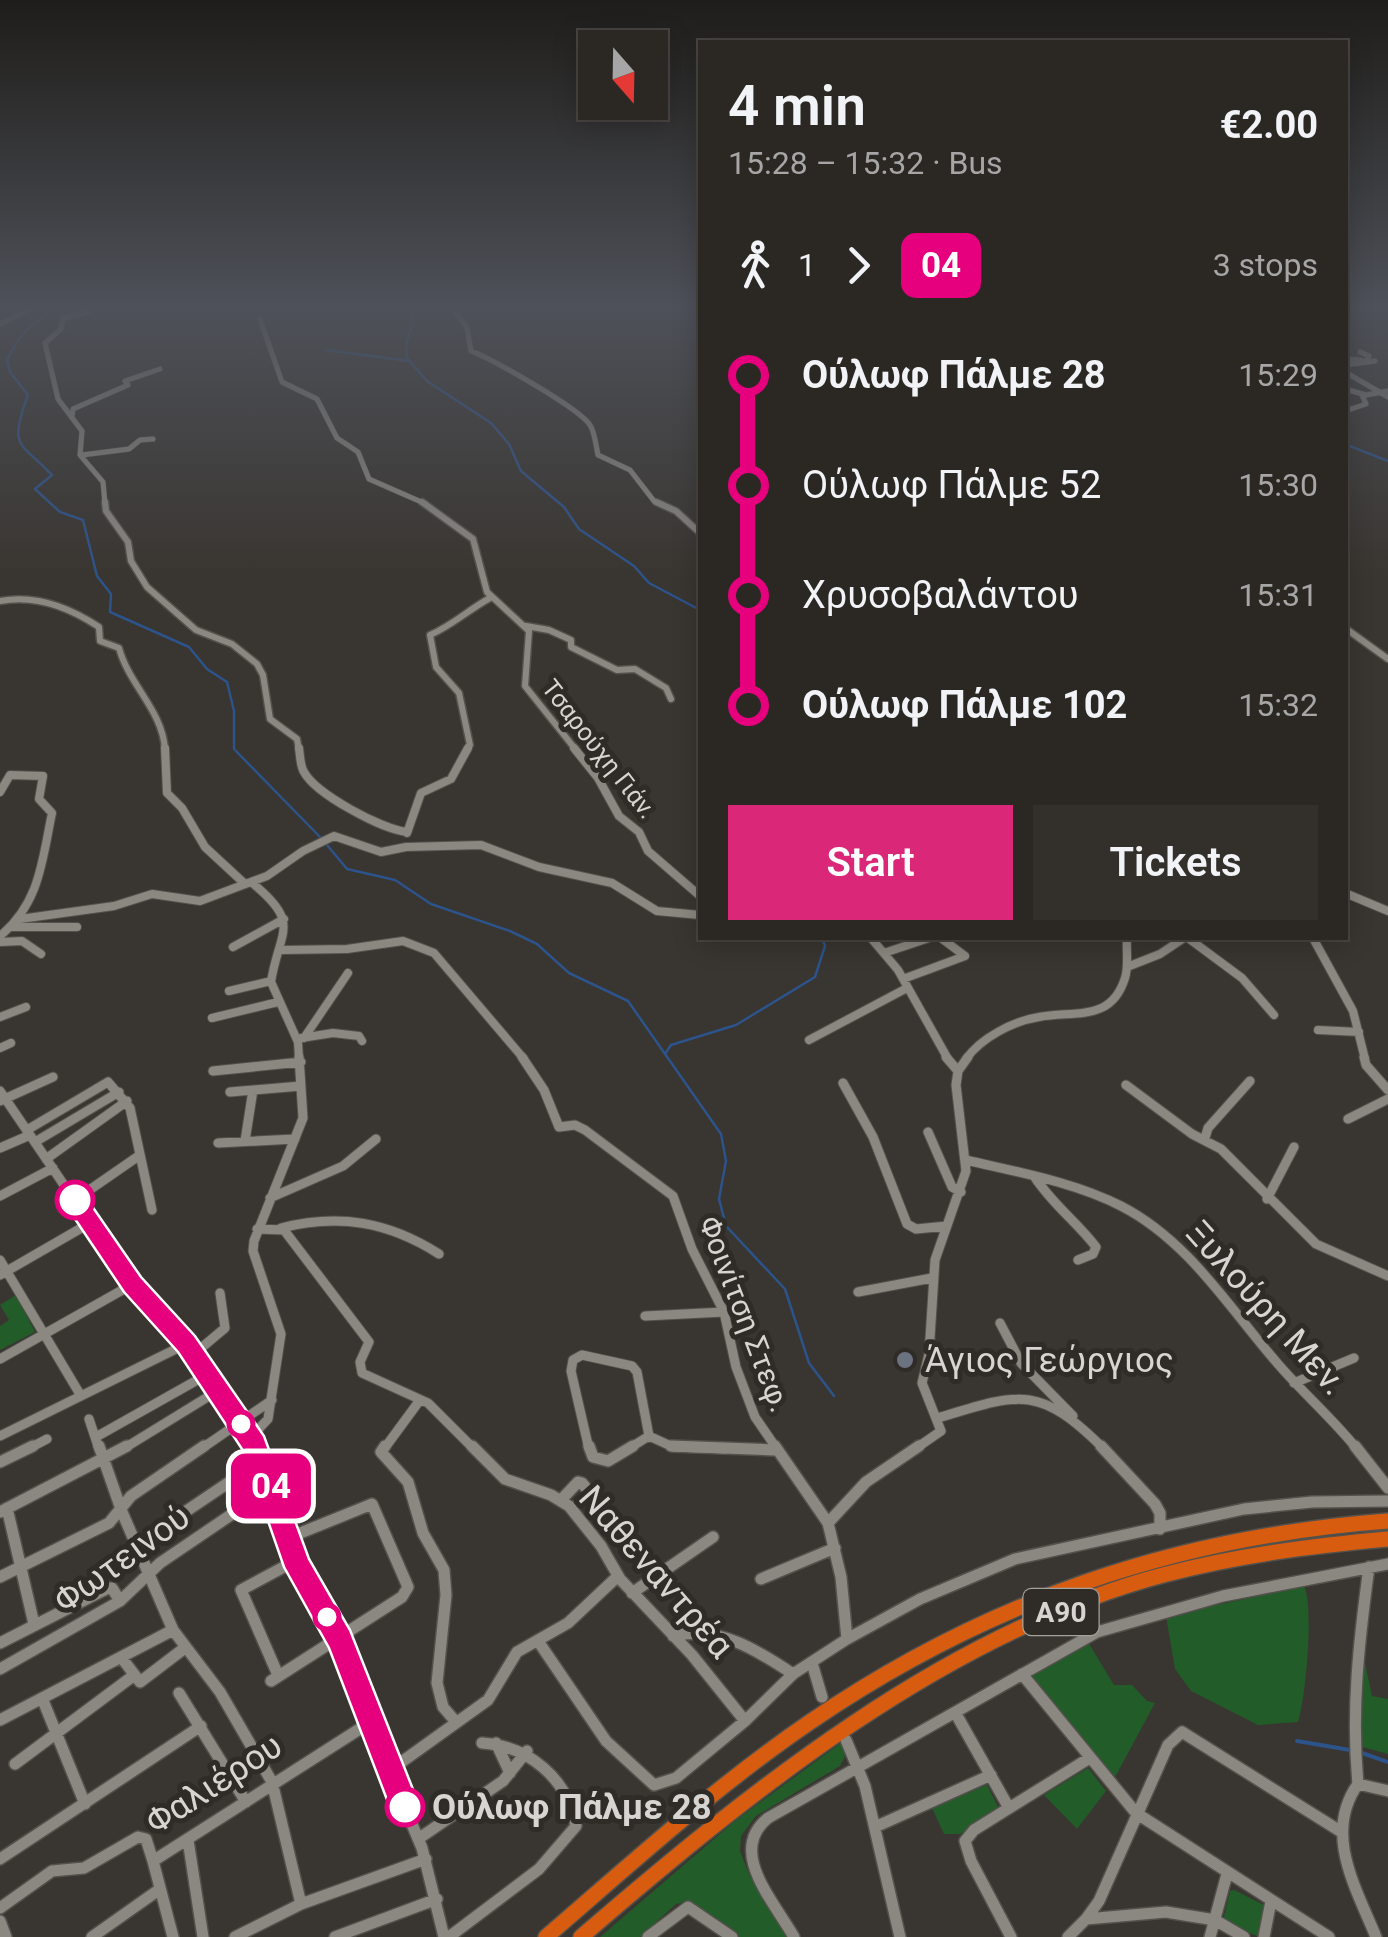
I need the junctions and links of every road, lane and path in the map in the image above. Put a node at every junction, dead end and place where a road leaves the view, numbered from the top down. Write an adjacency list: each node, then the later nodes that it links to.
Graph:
1 (59, 398): 5 (street)
2 (95, 398): 5 (street)
3 (314, 398): 9 (street)
4 (553, 398): 8 (street)
5 (72, 416): 7 (street)
6 (153, 439): 7 (street)
7 (80, 455): 16 (street)
8 (698, 531)
9 (490, 598): 11 (street); 16 (street)
10 (0, 601): 18 (street)
11 (526, 626): 14 (street); 19 (street, Τσαρούχη Γιάν.)
12 (1348, 630): 13 (street)
13 (1388, 659)
14 (672, 699)
15 (0, 792): 23 (street)
16 (408, 832): 17 (street)
17 (406, 847): 18 (street); 22 (street)
18 (248, 883): 23 (street); 24 (street)
19 (698, 894)
20 (1348, 894): 21 (street)
21 (1388, 911)
22 (698, 915)
23 (20, 919): 25 (street)
24 (284, 919): 35 (street); 36 (street)
25 (12, 927): 26 (street); 27 (street)
26 (76, 927)
27 (0, 939): 38 (street)
28 (873, 940): 37 (street)
29 (923, 940): 37 (street)
30 (944, 940): 42 (street)
31 (1127, 940): 39 (street)
32 (1183, 940): 39 (street)
33 (1189, 940): 46 (street)
34 (1314, 940): 50 (street)
35 (233, 947)
36 (282, 950): 41 (street); 104 (street, Φοινίτση Στεφ.)
37 (884, 953): 42 (street)
38 (40, 954)
39 (1127, 967): 57 (street)
40 (348, 973): 51 (street)
41 (271, 981): 43 (street); 44 (street)
42 (905, 984): 52 (street); 57 (street)
43 (229, 991)
44 (278, 1002): 48 (street); 51 (street)
45 (26, 1007): 47 (street)
46 (1274, 1015)
47 (0, 1017)
48 (212, 1018)
49 (1318, 1030): 50 (street)
50 (1359, 1032): 65 (street)
51 (300, 1038): 53 (street); 56 (street)
52 (809, 1040)
53 (362, 1041)
54 (11, 1043): 55 (street)
55 (0, 1048)
56 (300, 1062): 58 (street); 63 (street)
57 (958, 1070): 82 (street)
58 (213, 1071)
59 (54, 1077): 68 (street)
60 (1250, 1080): 76 (street)
61 (842, 1083): 92 (street)
62 (1126, 1085): 76 (street)
63 (301, 1086): 64 (street); 74 (street)
64 (253, 1090): 67 (street); 77 (street)
65 (1388, 1090)
66 (119, 1092): 70 (street); 73 (street); 73 (street)
67 (230, 1092)
68 (2, 1097): 73 (street)
69 (1388, 1100): 71 (street)
70 (127, 1102): 81 (street); 83 (street)
71 (1348, 1120)
72 (928, 1132): 85 (street)
73 (31, 1136): 80 (street); 83 (street)
74 (296, 1138): 77 (street); 87 (street)
75 (376, 1138): 87 (street)
76 (1205, 1138): 88 (street)
77 (246, 1141): 78 (street)
78 (218, 1143)
79 (1294, 1147): 88 (street)
80 (0, 1148)
81 (140, 1156): 89 (street); 90 (street)
82 (966, 1160): 84 (street, Ξυλούρη Μεν.); 85 (street)
83 (50, 1164): 86 (street); 89 (street)
84 (1034, 1176): 97 (street); 112 (street, Ξυλούρη Μεν.)
85 (961, 1192): 92 (street)
86 (0, 1196)
87 (270, 1198): 94 (street)
88 (1267, 1199): 99 (street)
89 (75, 1200): 91 (street)
90 (152, 1210)
91 (90, 1223): 98 (street); 101 (street)
92 (947, 1226): 100 (street)
93 (281, 1228): 94 (street); 95 (street); 116 (street, Ναθεναντρέα)
94 (257, 1229): 115 (street)
95 (440, 1254)
96 (0, 1260): 98 (street)
97 (1078, 1260)
98 (4, 1273): 107 (street)
99 (1388, 1276)
100 (932, 1278): 102 (street); 118 (street)
101 (132, 1284): 107 (street); 108 (street)
102 (858, 1292)
103 (220, 1294): 108 (street)
104 (724, 1312): 105 (street); 126 (street, Φοινίτση Στεφ.)
105 (645, 1316)
106 (1000, 1323): 120 (street)
107 (45, 1334): 110 (street); 114 (street)
108 (190, 1349): 111 (street); 114 (street)
109 (1354, 1358): 112 (street)
110 (0, 1359)
111 (208, 1374): 113 (street); 123 (street)
112 (1294, 1383): 131 (street, Ξυλούρη Μεν.)
113 (218, 1390): 119 (street); 127 (street)
114 (82, 1396): 121 (street)
115 (272, 1400): 119 (street); 124 (street)
116 (420, 1400): 132 (street, Ναθεναντρέα); 175 (street)
117 (89, 1418): 123 (street)
118 (938, 1418): 120 (street); 138 (street)
119 (240, 1424): 124 (street); 135 (street)
120 (1078, 1425): 139 (street)
121 (0, 1436)
122 (649, 1436): 122 (street); 126 (street)
123 (96, 1437): 127 (street)
124 (250, 1438): 128 (street)
125 (48, 1439): 129 (street)
126 (774, 1450): 138 (street, Φοινίτση Στεφ.)
127 (104, 1460): 134 (street); 135 (street)
128 (262, 1460): 130 (street); 137 (street, Φωτεινού)
129 (0, 1462)
130 (272, 1488): 141 (street); 149 (street, Φωτεινού)
131 (1388, 1488)
132 (562, 1500): 143 (street); 150 (street, Ναθεναντρέα)
133 (1388, 1501): 139 (street)
134 (4, 1510): 147 (street)
135 (122, 1512): 147 (street); 149 (street)
136 (1388, 1521): 217 (highway, Α90)
137 (170, 1522)
138 (828, 1522): 144 (street, Φοινίτση Στεφ.)
139 (1160, 1529): 158 (street)
140 (713, 1537): 153 (street)
141 (288, 1538): 145 (street); 159 (street)
142 (1388, 1540): 218 (highway, Α90)
143 (628, 1541)
144 (834, 1548): 152 (street); 158 (street, Φοινίτση Στεφ.)
145 (296, 1561): 159 (street); 159 (street)
146 (1388, 1564): 148 (street)
147 (20, 1567): 151 (street); 155 (street)
148 (1369, 1568): 167 (street); 188 (street)
149 (150, 1572): 154 (street, Φωτεινού); 156 (street)
150 (618, 1576): 153 (street, Ναθεναντρέα); 160 (street)
151 (0, 1577)
152 (761, 1579)
153 (632, 1593): 157 (street, Ναθεναντρέα)
154 (120, 1601): 155 (street); 165 (street, Φωτεινού)
155 (34, 1624): 161 (street)
156 (173, 1630): 162 (street); 163 (street)
157 (673, 1636): 166 (street); 174 (street, Ναθεναντρέα)
158 (847, 1639): 164 (street)
159 (340, 1640): 176 (street)
160 (538, 1641): 174 (street); 175 (street)
161 (0, 1642)
162 (186, 1647): 168 (street); 187 (street)
163 (121, 1656): 168 (street); 171 (street)
164 (812, 1663): 166 (street); 170 (street)
165 (0, 1669)
166 (794, 1674): 174 (street)
167 (1022, 1674): 172 (street); 181 (street)
168 (133, 1676): 178 (street)
169 (179, 1693): 177 (street)
170 (822, 1697)
171 (42, 1698): 173 (street); 178 (street)
172 (956, 1714): 183 (street); 186 (street)
173 (0, 1720)
174 (745, 1721)
175 (456, 1722): 184 (street)
176 (369, 1723): 184 (street); 187 (street, Φαλιέρου)
177 (201, 1726): 190 (street); 191 (street)
178 (56, 1732): 182 (street); 191 (street)
179 (846, 1740): 183 (street)
180 (527, 1751): 185 (street); 185 (street); 216 (street)
181 (1088, 1759): 192 (street); 193 (street)
182 (15, 1764)
183 (859, 1766): 194 (street); 221 (street)
184 (389, 1771): 196 (street)
185 (510, 1773): 196 (street)
186 (991, 1776): 192 (street); 194 (street)
187 (272, 1782): 190 (street, Φαλιέρου); 205 (street)
188 (1358, 1784): 189 (street); 195 (street)
189 (1388, 1791)
190 (246, 1802): 197 (street, Φαλιέρου)
191 (85, 1804): 198 (street)
192 (1009, 1808): 223 (street)
193 (1136, 1813): 195 (street); 201 (street); 207 (street)
194 (875, 1828): 222 (street)
195 (1340, 1831): 229 (street)
196 (418, 1839): 199 (street)
197 (188, 1840): 200 (street, Φαλιέρου); 213 (street)
198 (0, 1859)
199 (426, 1859): 203 (street); 205 (street)
200 (152, 1861): 202 (street); 206 (street, Φαλιέρου)
201 (1227, 1874): 204 (street); 208 (street)
202 (160, 1889): 211 (street); 212 (street)
203 (436, 1898): 215 (street); 216 (street)
204 (1271, 1901): 227 (street); 228 (street)
205 (301, 1904): 214 (street)
206 (0, 1908)
207 (1086, 1920): 208 (street); 224 (street)
208 (1215, 1920): 225 (street); 226 (street)
209 (0, 1921): 210 (street)
210 (6, 1937)
211 (92, 1937)
212 (173, 1937)
213 (203, 1937)
214 (235, 1937)
215 (335, 1937)
216 (447, 1937)
217 (546, 1937)
218 (581, 1937)
219 (648, 1937): 220 (street)
220 (732, 1937)
221 (794, 1937)
222 (900, 1937)
223 (1011, 1937)
224 (1068, 1937)
225 (1210, 1937)
226 (1244, 1937)
227 (1264, 1937)
228 (1329, 1937)
229 (1376, 1937)

